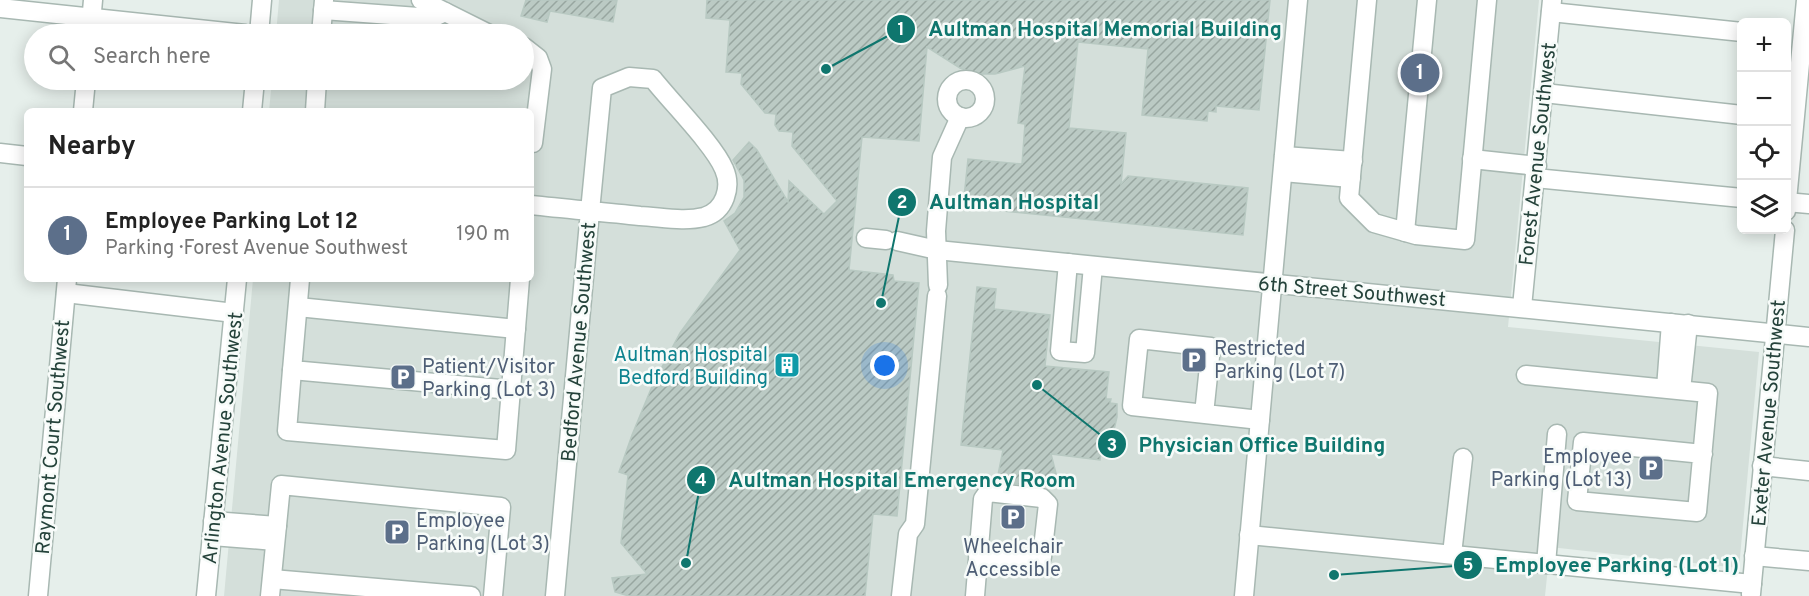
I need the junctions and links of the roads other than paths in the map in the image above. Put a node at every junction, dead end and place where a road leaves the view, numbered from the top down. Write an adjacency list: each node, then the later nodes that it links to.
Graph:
1 (262, 0): 14 (street)
2 (421, 0): 11 (street)
3 (1298, 0): 34 (street)
4 (1367, 0): 35 (street)
5 (1426, 0): 43 (street)
6 (1487, 0): 33 (street)
7 (1806, 0): 18 (street)
8 (324, 5): 11 (street); 15 (street)
9 (1552, 6): 17 (street); 23 (street, Forest Avenue Southwest)
10 (0, 8): 12 (street)
11 (445, 12): 16 (street)
12 (92, 17): 13 (street)
13 (155, 24)
14 (260, 24)
15 (322, 24)
16 (469, 24)
17 (1737, 31)
18 (1799, 38): 29 (street)
19 (534, 55): 30 (street)
20 (85, 90): 24 (street)
21 (254, 90): 25 (street)
22 (316, 90): 26 (street)
23 (1544, 93): 27 (street); 36 (street, Forest Avenue Southwest)
24 (83, 108)
25 (252, 108)
26 (315, 108)
27 (1737, 114)
28 (960, 117): 46 (street)
29 (1797, 121): 37 (street)
30 (534, 136)
31 (0, 153): 32 (street)
32 (24, 156)
33 (1472, 159): 36 (street); 43 (street)
34 (1284, 164): 35 (street); 52 (street)
35 (1352, 169): 43 (street)
36 (1536, 172): 38 (street); 55 (street, Forest Avenue Southwest)
37 (1790, 180)
38 (1737, 197)
39 (1809, 204): 40 (street)
40 (1791, 205)
41 (534, 206): 42 (street)
42 (590, 211): 42 (street, Bedford Avenue Southwest); 86 (street, Bedford Avenue Southwest)
43 (1405, 232)
44 (1785, 234): 59 (street, Exeter Avenue Southwest)
45 (866, 238): 46 (street, 6th Street Southwest)
46 (937, 250): 47 (street, 6th Street Southwest); 87 (street)
47 (1068, 263): 48 (street, 6th Street Southwest); 48 (street)
48 (1093, 266): 52 (street, 6th Street Southwest)
49 (237, 282): 56 (street, Arlington Avenue Southwest)
50 (300, 282): 54 (street)
51 (520, 282): 58 (street)
52 (1273, 284): 55 (street, 6th Street Southwest); 66 (street)
53 (66, 286): 56 (street); 82 (street, Raymont Court Southwest)
54 (298, 307): 58 (street); 61 (street)
55 (1522, 307): 57 (street, 6th Street Southwest)
56 (234, 313): 72 (street, Arlington Avenue Southwest)
57 (1680, 323): 59 (street, 6th Street Southwest); 63 (street)
58 (516, 329): 64 (street)
59 (1775, 333): 60 (street, 6th Street Southwest); 70 (street, Exeter Avenue Southwest)
60 (1809, 337)
61 (292, 370): 64 (street); 64 (street)
62 (1526, 375): 63 (street)
63 (1673, 389): 68 (street)
64 (512, 390)
65 (1204, 414): 65 (street); 66 (street)
66 (1260, 420): 74 (street)
67 (1557, 434): 79 (street)
68 (1703, 454): 68 (street)
69 (1463, 458): 75 (street)
70 (1762, 466): 71 (street); 77 (street, Exeter Avenue Southwest)
71 (1809, 471)
72 (213, 528): 73 (street); 83 (street, Arlington Avenue Southwest)
73 (276, 534): 80 (street); 85 (street)
74 (1249, 535): 75 (street); 89 (street)
75 (1452, 554): 79 (street)
76 (978, 556): 76 (street); 88 (street)
77 (1754, 556): 78 (street); 81 (street, Exeter Avenue Southwest)
78 (1809, 561)
79 (1546, 564): 81 (street)
80 (271, 588): 84 (street)
81 (1751, 590)
82 (38, 596)
83 (206, 596)
84 (471, 596)
85 (493, 596)
86 (555, 596)
87 (901, 596)
88 (975, 596)
89 (1244, 596)

